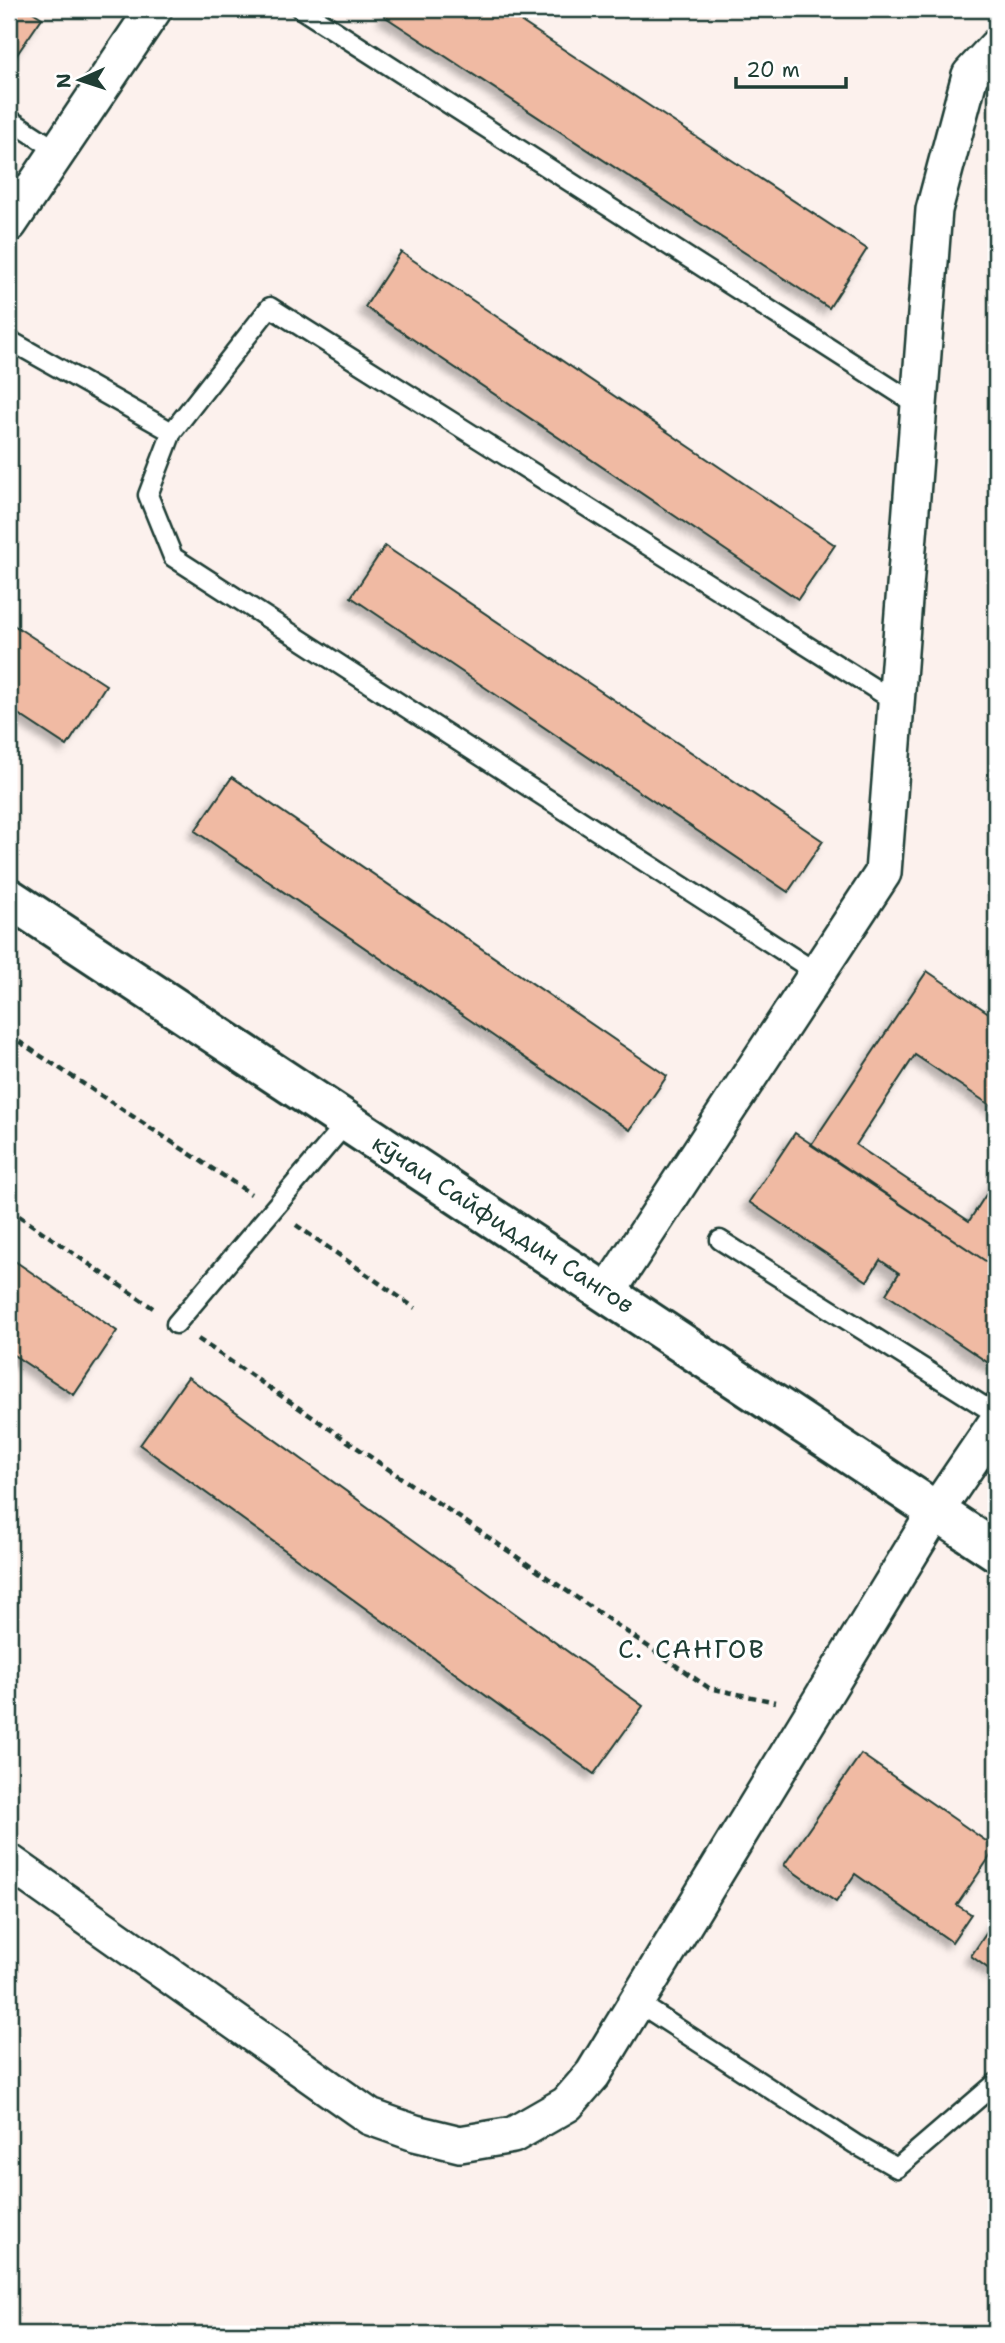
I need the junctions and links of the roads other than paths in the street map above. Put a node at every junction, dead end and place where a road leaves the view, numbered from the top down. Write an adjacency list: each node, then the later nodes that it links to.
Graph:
1 (155, 9): 5 (street)
2 (301, 9): 8 (lane)
3 (996, 47): 8 (street)
4 (9, 119): 5 (lane)
5 (58, 151): 6 (street)
6 (9, 224)
7 (9, 340): 9 (lane)
8 (919, 406): 10 (street)
9 (172, 432): 10 (lane); 12 (lane)
10 (896, 702): 12 (street)
11 (9, 898): 13 (street, кӯчаи Сайфиддин Сангов)
12 (817, 973): 15 (street)
13 (348, 1121): 15 (street, кӯчаи Сайфиддин Сангов); 16 (lane)
14 (720, 1240): 17 (lane)
15 (607, 1293): 19 (street, кӯчаи Сайфиддин Сангов)
16 (176, 1324)
17 (996, 1414)
18 (996, 1423): 19 (street)
19 (936, 1511): 20 (street, кӯчаи Сайфиддин Сангов); 22 (street)
20 (996, 1551)
21 (16, 1872): 22 (street)
22 (637, 2002): 23 (lane)
23 (996, 2083)

